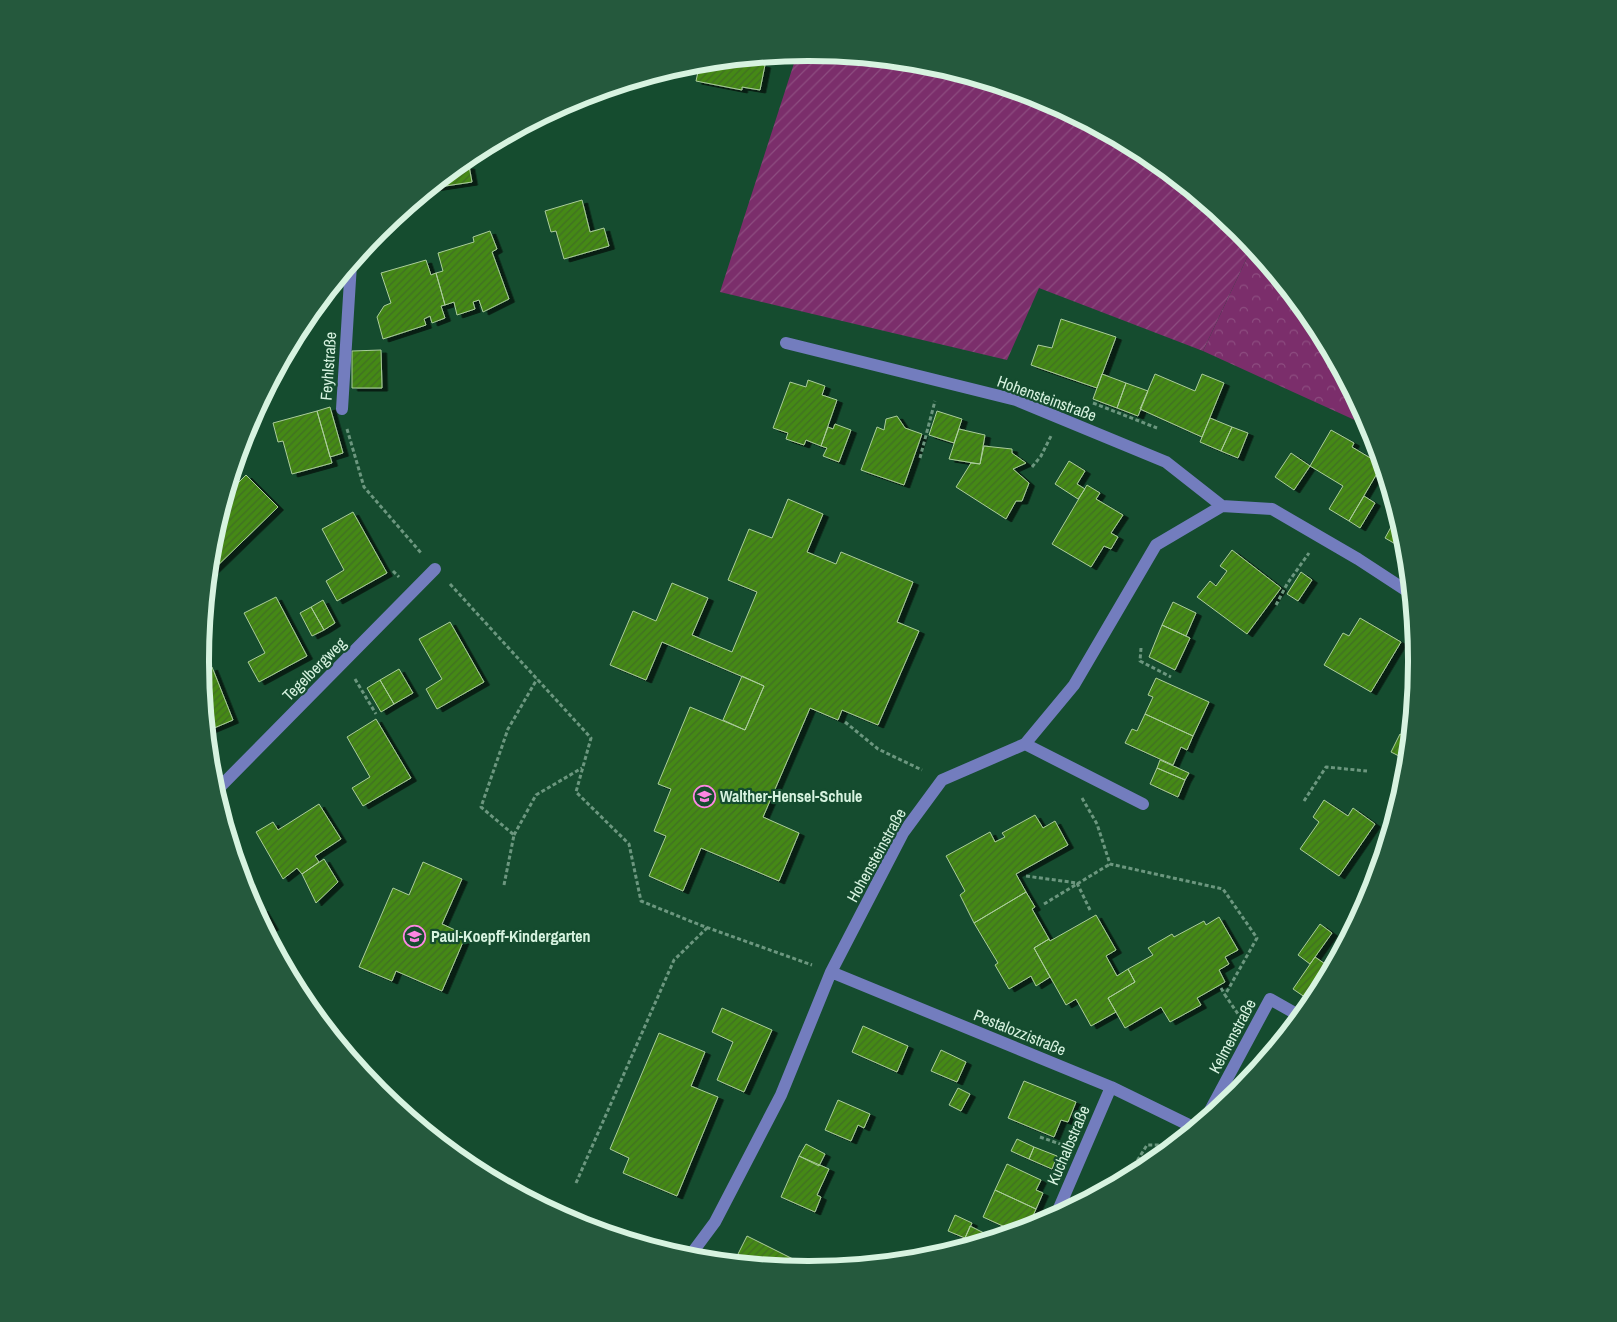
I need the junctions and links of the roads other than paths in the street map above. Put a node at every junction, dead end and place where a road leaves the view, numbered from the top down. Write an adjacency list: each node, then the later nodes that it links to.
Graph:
1 (350, 275): 3 (street, Feyhlstraße)
2 (786, 343): 4 (street, Hohensteinstraße)
3 (342, 409)
4 (1222, 506): 6 (street); 7 (street)
5 (436, 569): 8 (street, Tegelbergweg)
6 (1404, 589)
7 (1025, 744): 9 (street); 10 (street, Hohensteinstraße)
8 (222, 785)
9 (1143, 804)
10 (831, 972): 12 (street, Pestalozzistraße); 16 (street, Hohensteinstraße)
11 (1294, 1013): 13 (street, Kelmenstraße)
12 (1110, 1087): 14 (street, Pestalozzistraße); 15 (street, Kuchalbstraße)
13 (1214, 1102)
14 (1189, 1125)
15 (1060, 1205)
16 (695, 1250)

